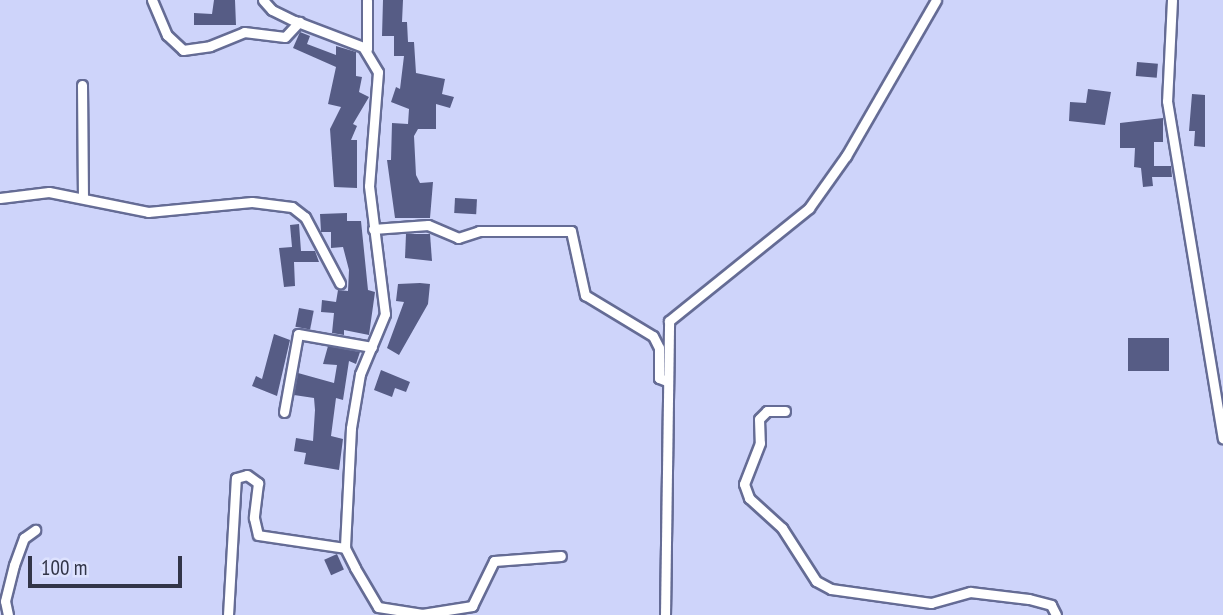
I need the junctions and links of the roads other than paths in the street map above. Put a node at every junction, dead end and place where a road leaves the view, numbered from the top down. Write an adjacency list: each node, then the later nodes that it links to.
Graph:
1 (152, 0): 6 (street)
2 (263, 0): 6 (street)
3 (367, 0): 7 (street)
4 (936, 0): 14 (street)
5 (1172, 0): 17 (street)
6 (299, 22): 7 (street)
7 (367, 49): 11 (street)
8 (82, 85): 9 (street)
9 (83, 196): 10 (street); 12 (street)
10 (0, 198)
11 (373, 229): 13 (street); 14 (street)
12 (340, 283)
13 (372, 347): 16 (street); 19 (street)
14 (667, 381): 24 (street)
15 (785, 411): 25 (street)
16 (284, 412)
17 (1223, 438)
18 (35, 530): 22 (street)
19 (345, 548): 21 (street); 23 (street)
20 (561, 556): 21 (street)
21 (381, 612)
22 (8, 615)
23 (228, 615)
24 (664, 615)
25 (1056, 615)

